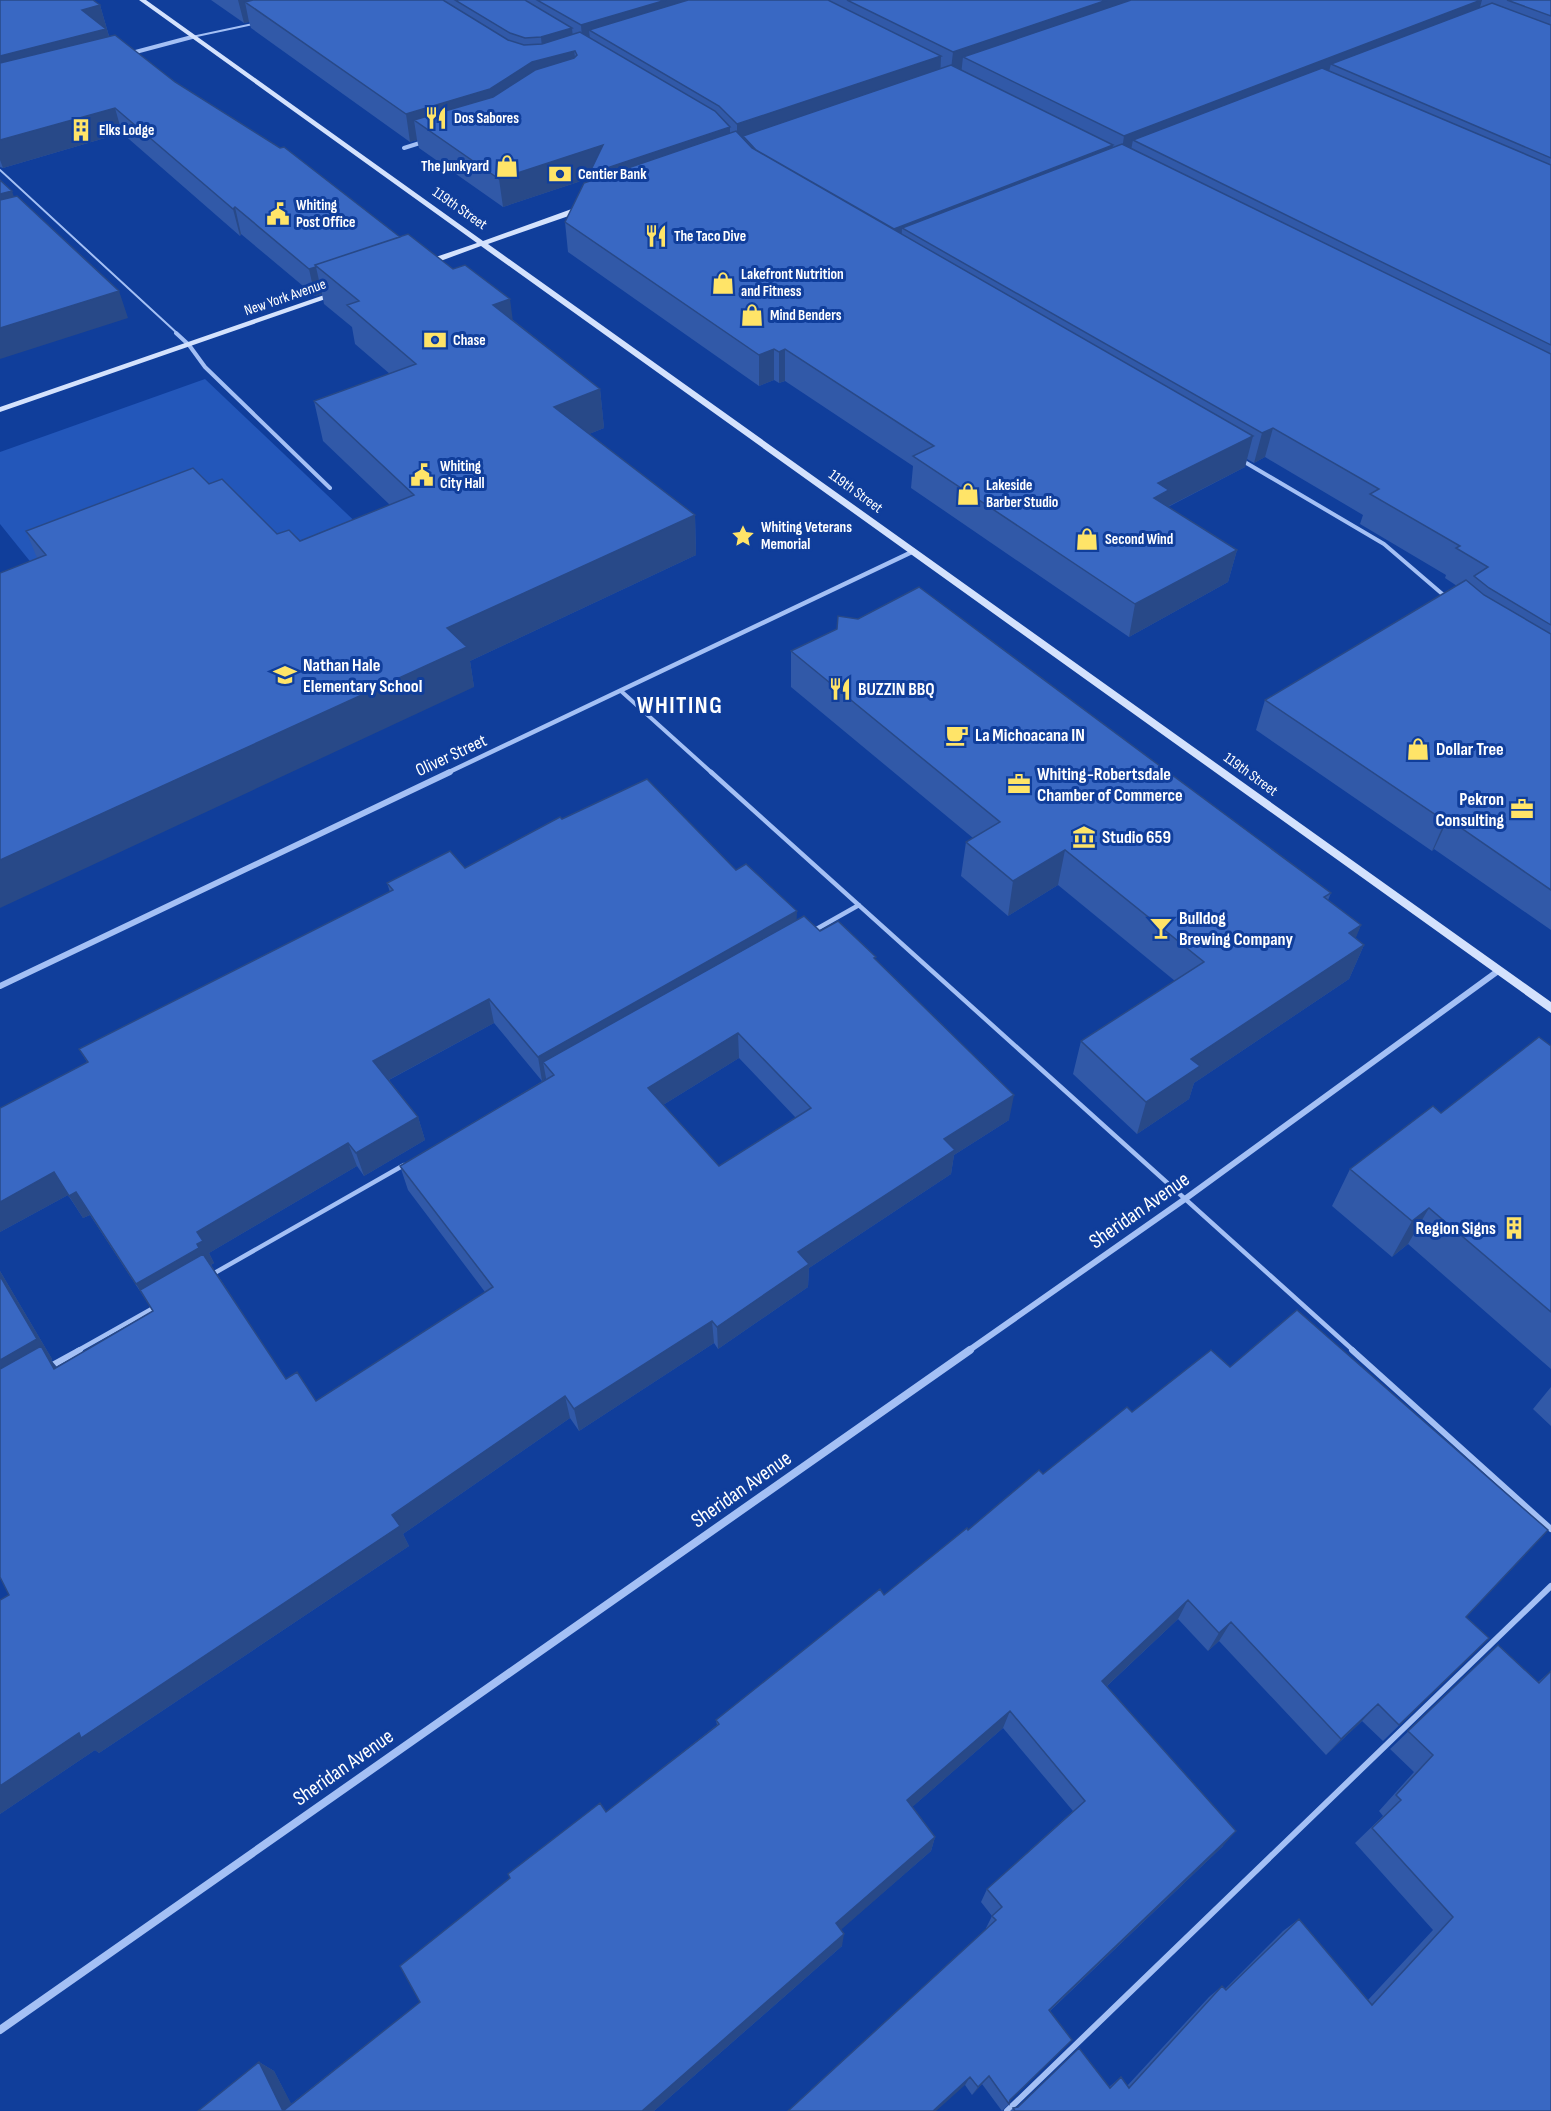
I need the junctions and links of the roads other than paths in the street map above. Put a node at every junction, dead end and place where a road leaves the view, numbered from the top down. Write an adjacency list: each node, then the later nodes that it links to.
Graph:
1 (142, 0): 3 (street, 119th Street)
2 (257, 24): 3 (lane)
3 (192, 37): 4 (street); 11 (street, 119th Street)
4 (123, 56)
5 (427, 141): 6 (street)
6 (404, 148)
7 (0, 170): 9 (lane)
8 (590, 206): 11 (street)
9 (47, 213): 10 (lane); 14 (lane)
10 (37, 216)
11 (483, 243): 12 (street); 18 (street, 119th Street)
12 (410, 268)
13 (344, 291): 14 (street, New York Avenue)
14 (189, 345): 15 (street, New York Avenue); 17 (lane)
15 (0, 410)
16 (1240, 460): 19 (lane)
17 (330, 488)
18 (914, 551): 20 (street, Oliver Street); 23 (street, 119th Street)
19 (1447, 598)
20 (621, 691): 21 (lane); 24 (street, Oliver Street)
21 (860, 905): 22 (lane); 27 (lane)
22 (808, 934)
23 (1498, 970): 25 (street, 119th Street); 27 (street, Sheridan Avenue)
24 (0, 986)
25 (1551, 1008)
26 (414, 1159): 28 (lane)
27 (1185, 1199): 31 (lane); 33 (street, Sheridan Avenue)
28 (207, 1277)
29 (166, 1301): 30 (lane)
30 (41, 1372)
31 (1551, 1529)
32 (1551, 1586): 34 (lane)
33 (0, 2030)
34 (1007, 2111)

